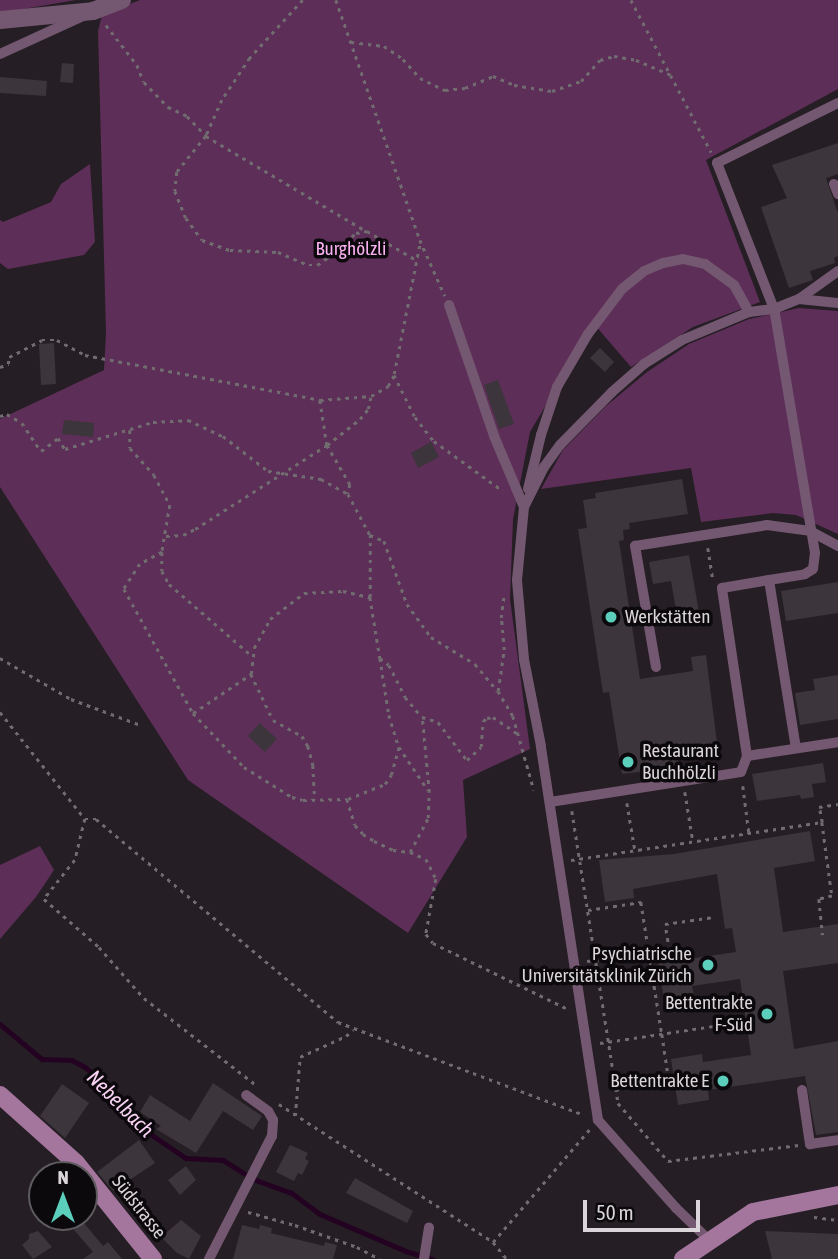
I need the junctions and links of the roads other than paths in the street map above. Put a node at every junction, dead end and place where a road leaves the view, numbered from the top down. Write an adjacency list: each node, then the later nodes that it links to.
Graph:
1 (122, 0): 2 (street)
2 (93, 11): 3 (street); 4 (lane)
3 (0, 20)
4 (0, 54)
5 (838, 103): 10 (lane)
6 (838, 271): 7 (lane)
7 (799, 299): 8 (lane); 10 (lane)
8 (838, 303)
9 (449, 305): 12 (lane)
10 (774, 309): 11 (lane); 13 (lane)
11 (749, 312): 12 (lane); 12 (lane)
12 (524, 507): 20 (lane)
13 (810, 531): 14 (lane); 15 (lane); 16 (lane)
14 (838, 546)
15 (769, 580): 18 (lane); 19 (lane)
16 (656, 667)
17 (838, 742): 18 (lane)
18 (796, 748): 19 (lane)
19 (747, 756): 20 (lane)
20 (550, 802): 27 (lane)
21 (802, 1090): 24 (lane)
22 (0, 1095): 28 (street, Südstrasse)
23 (246, 1095): 29 (lane)
24 (838, 1140)
25 (838, 1195): 27 (street)
26 (429, 1227): 30 (lane)
27 (709, 1240): 31 (street)
28 (153, 1259)
29 (209, 1259)
30 (424, 1259)
31 (683, 1259)

